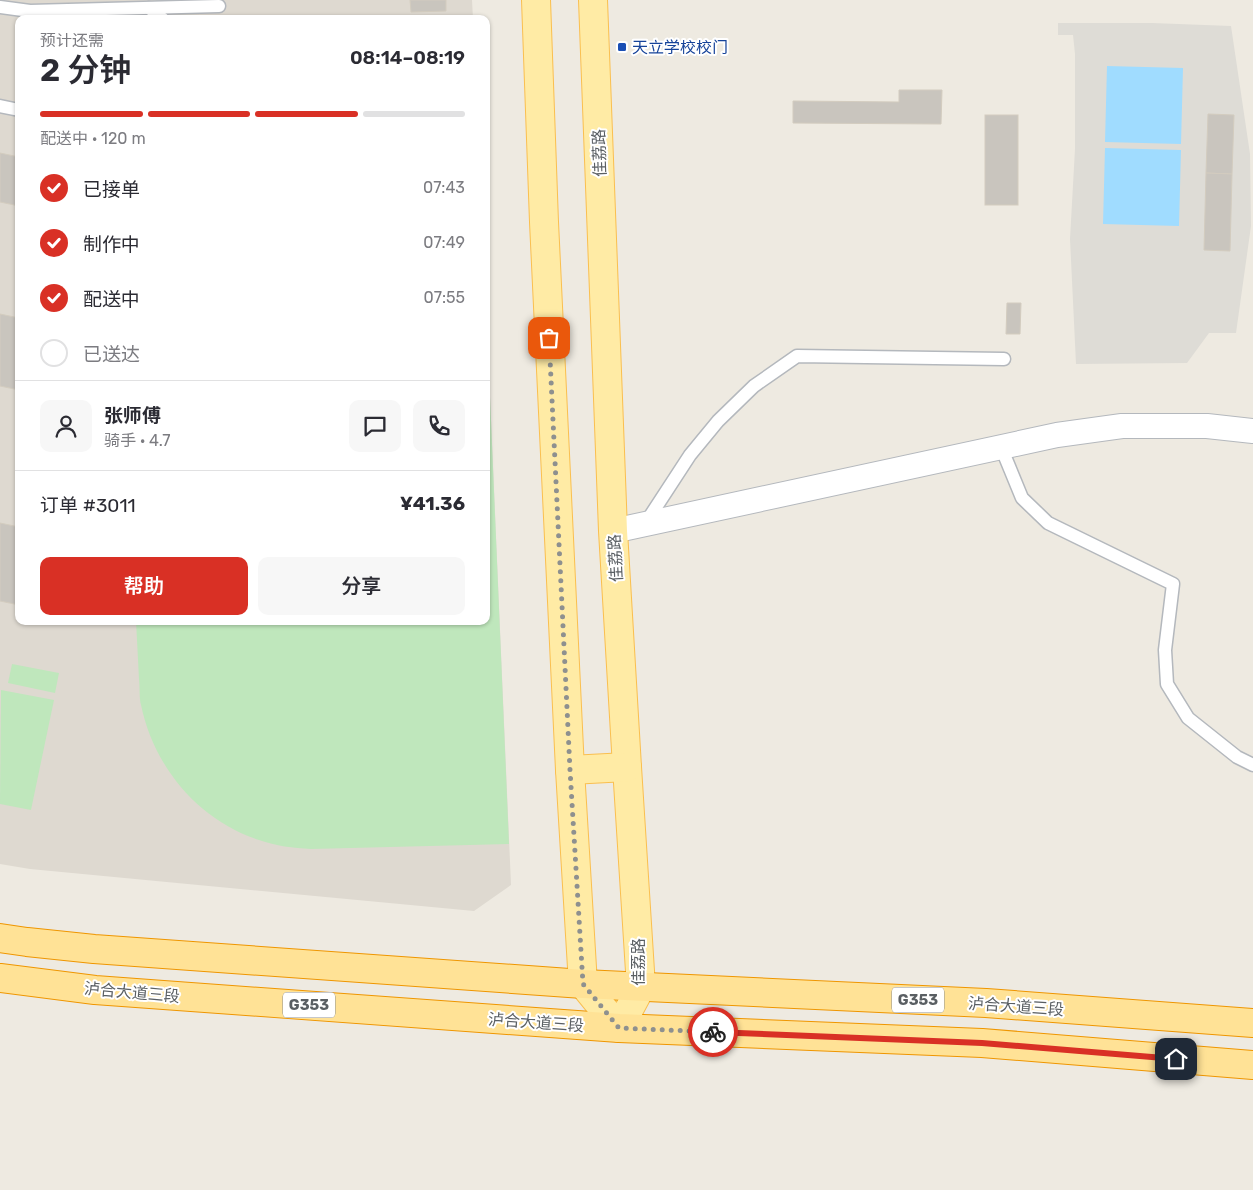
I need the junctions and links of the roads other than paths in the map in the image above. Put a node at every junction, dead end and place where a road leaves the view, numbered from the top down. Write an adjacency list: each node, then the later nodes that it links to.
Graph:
1 (536, 0): 17 (main road)
2 (594, 0): 14 (main road, 佳荔路)
3 (222, 3): 5 (lane); 7 (lane)
4 (0, 7): 5 (lane)
5 (149, 8): 6 (lane)
6 (158, 15)
7 (212, 15)
8 (0, 106): 9 (lane)
9 (15, 109)
10 (1004, 359): 13 (lane)
11 (1253, 431): 12 (street)
12 (1001, 447): 13 (street); 15 (lane)
13 (645, 524): 14 (street)
14 (613, 531): 16 (main road, 佳荔路)
15 (1253, 766)
16 (627, 768): 17 (main road); 22 (main road, 佳荔路)
17 (570, 770): 21 (main road)
18 (0, 938): 19 (highway, 泸合大道三段 / G353)
19 (398, 971): 21 (highway, 泸合大道三段 / G353); 24 (highway)
20 (0, 978): 24 (highway, 泸合大道三段 / G353)
21 (583, 984): 22 (highway, 泸合大道三段 / G353); 26 (main road)
22 (641, 987): 23 (highway, 泸合大道三段 / G353); 26 (main road, 佳荔路)
23 (826, 996): 25 (highway, 泸合大道三段 / G353); 27 (highway)
24 (395, 1012): 26 (highway, 泸合大道三段 / G353)
25 (1253, 1023)
26 (619, 1028): 27 (highway, 泸合大道三段 / G353)
27 (825, 1037): 28 (highway, 泸合大道三段 / G353)
28 (1253, 1065)

